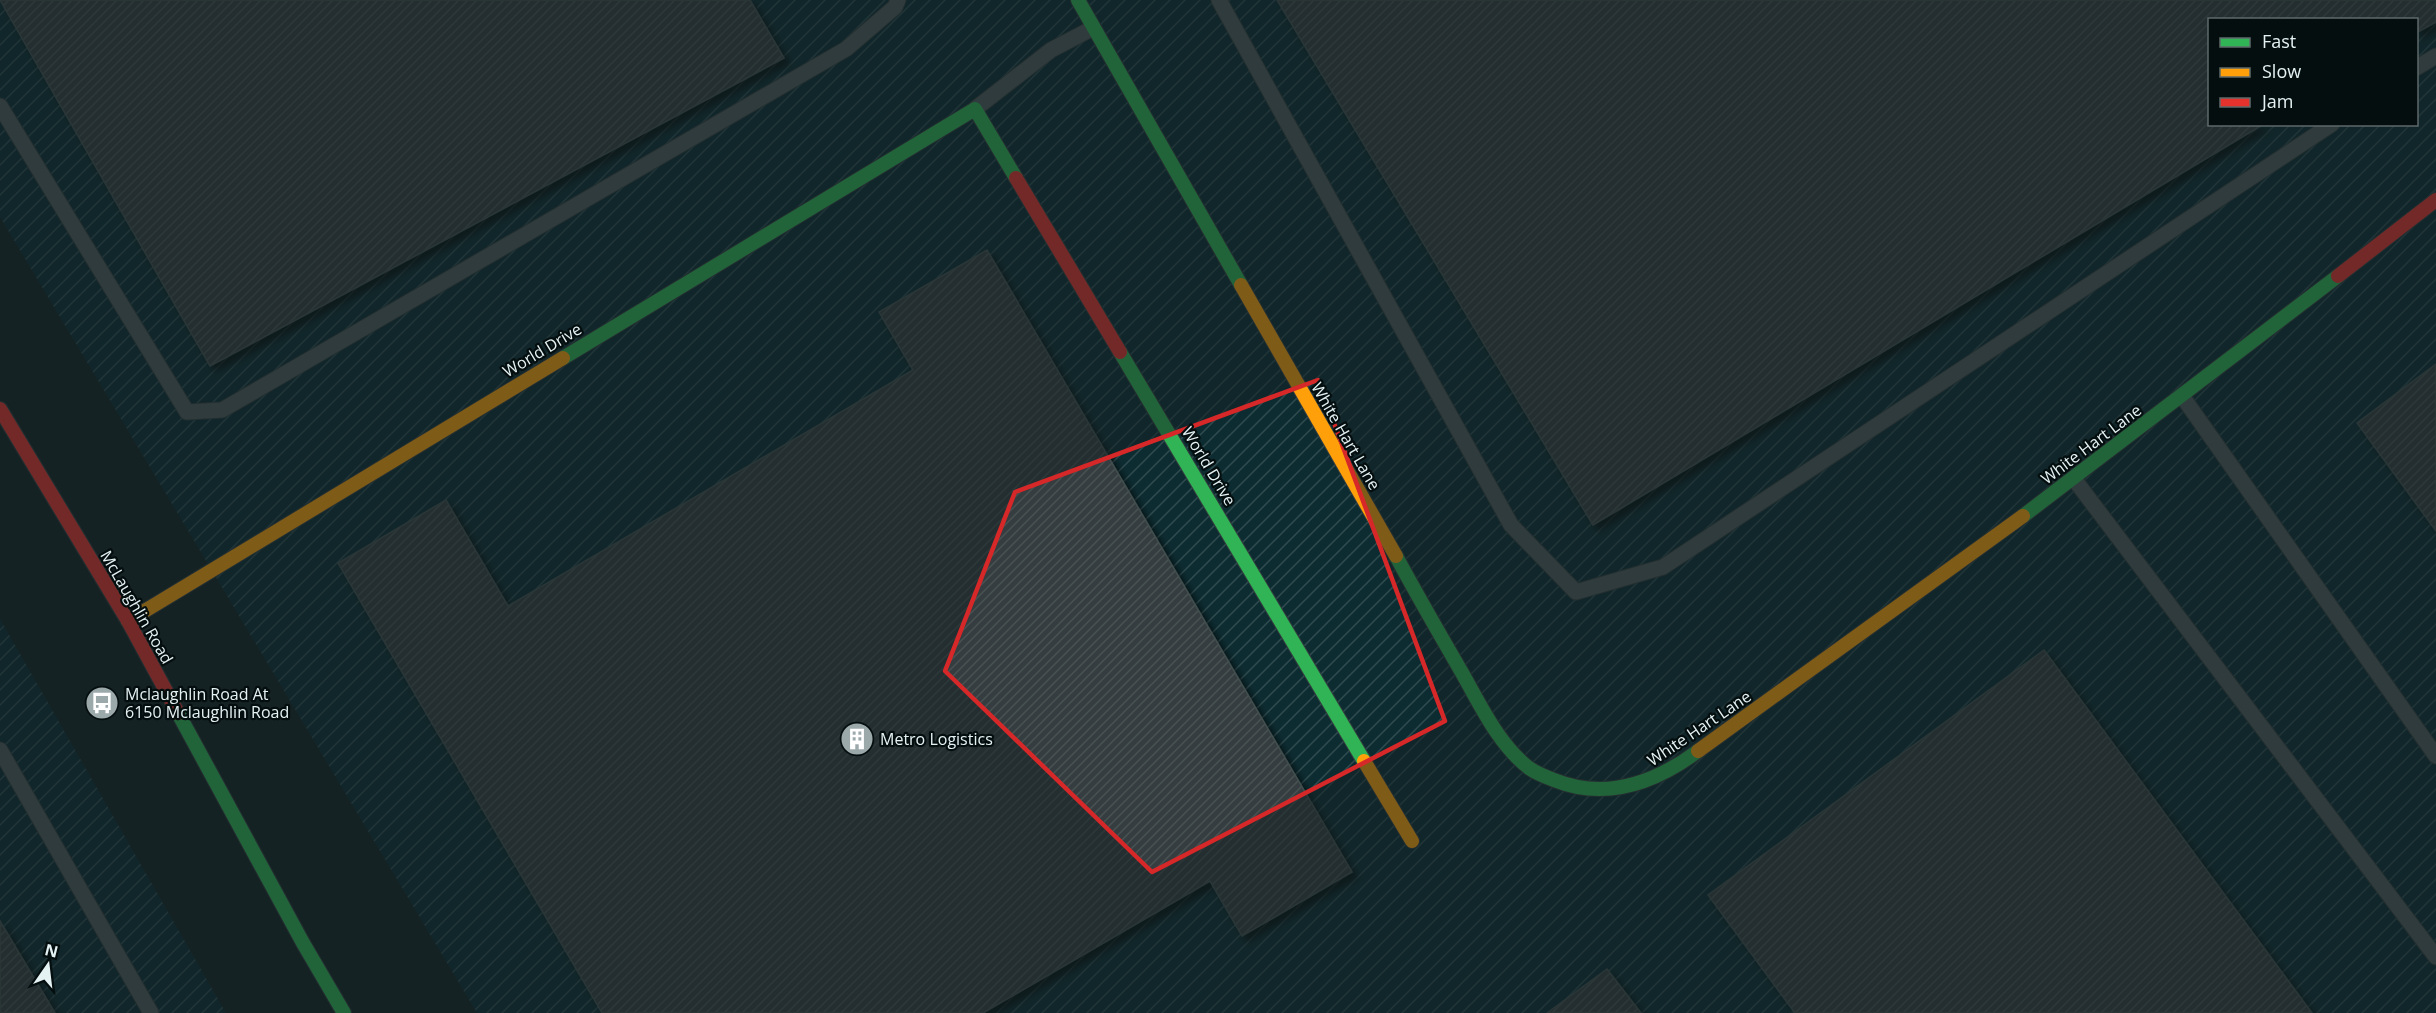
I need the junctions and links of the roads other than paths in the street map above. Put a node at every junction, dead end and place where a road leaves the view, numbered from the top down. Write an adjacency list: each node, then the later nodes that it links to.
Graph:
1 (898, 0): 7 (lane)
2 (1078, 0): 4 (street, White Hart Lane)
3 (1219, 0): 9 (lane)
4 (1093, 28): 8 (lane, World Drive); 13 (street, White Hart Lane)
5 (2436, 56): 6 (lane)
6 (2418, 67)
7 (0, 106)
8 (975, 109): 14 (street, World Drive); 17 (street, World Drive)
9 (2329, 126)
10 (2436, 200): 11 (street, White Hart Lane)
11 (2182, 396): 13 (street, White Hart Lane); 16 (lane)
12 (0, 409): 14 (street, McLaughlin Road)
13 (2074, 479): 18 (lane)
14 (128, 621): 20 (street, McLaughlin Road)
15 (0, 750): 19 (lane)
16 (2436, 756)
17 (1412, 841)
18 (2436, 957)
19 (151, 1013)
20 (344, 1013)

